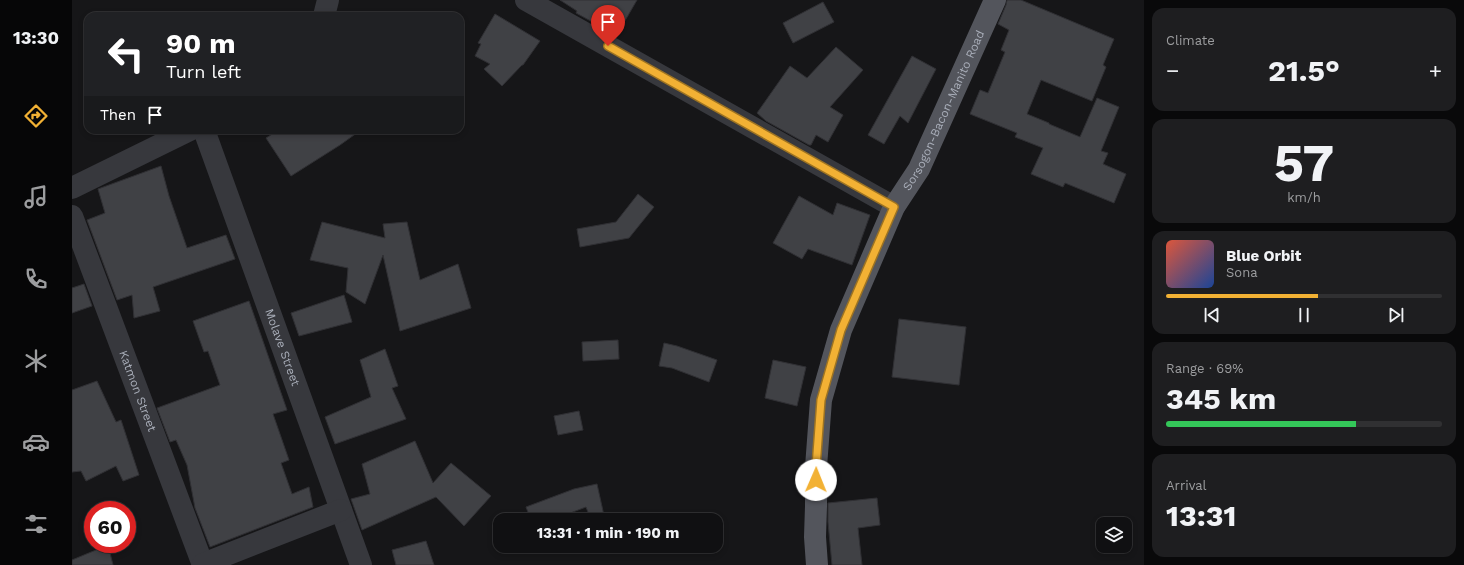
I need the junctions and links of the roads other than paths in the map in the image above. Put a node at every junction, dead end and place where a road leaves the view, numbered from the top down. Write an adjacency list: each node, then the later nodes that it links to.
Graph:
1 (328, 0): 4 (street)
2 (526, 0): 8 (street)
3 (995, 0): 8 (main road, Sorsogon-Bacon-Manito Road)
4 (325, 12)
5 (182, 134): 7 (street)
6 (205, 134): 10 (street, Molave Street)
7 (72, 188)
8 (894, 207): 13 (main road, Sorsogon-Bacon-Manito Road)
9 (72, 216): 11 (street, Katmon Street)
10 (341, 510): 11 (street); 12 (street, Molave Street)
11 (203, 565)
12 (360, 565)
13 (817, 565)

